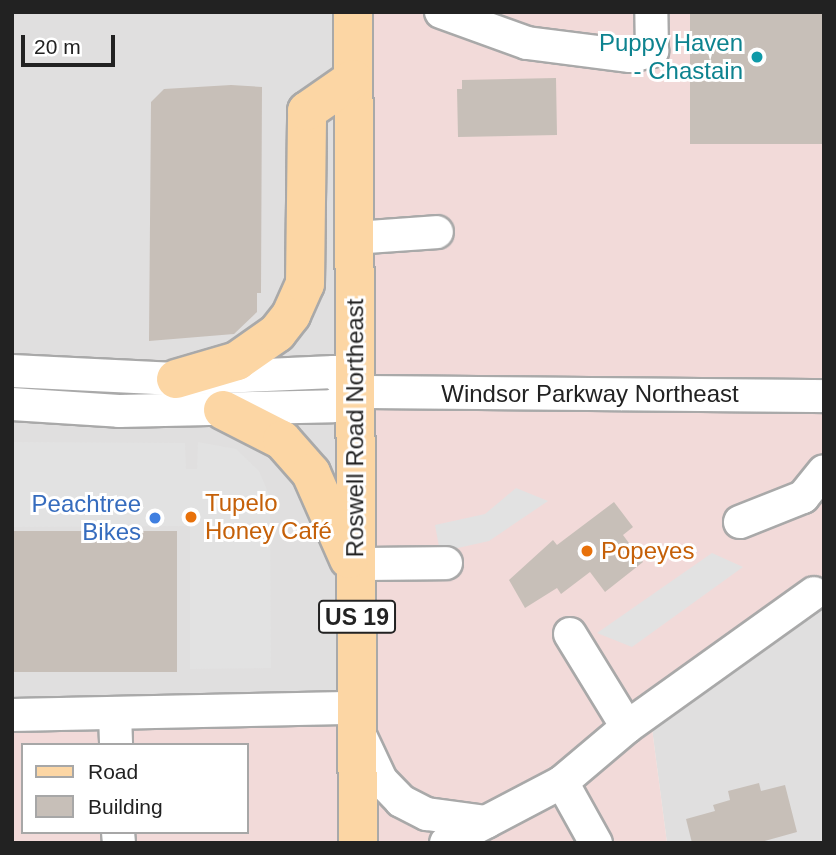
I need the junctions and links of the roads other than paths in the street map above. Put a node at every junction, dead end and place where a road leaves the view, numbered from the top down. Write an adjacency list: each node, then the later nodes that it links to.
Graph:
1 (353, 12): 4 (main road, Roswell Road Northeast / US 19)
2 (441, 12): 3 (street)
3 (651, 12)
4 (353, 79): 6 (main road, Roswell Road Northeast / US 19); 8 (main road)
5 (437, 232): 6 (street)
6 (355, 238): 9 (main road, Roswell Road Northeast / US 19)
7 (12, 371): 8 (street)
8 (176, 379): 9 (street)
9 (355, 392): 10 (street, Windsor Parkway Northeast); 12 (street); 16 (main road, Roswell Road Northeast / US 19)
10 (824, 396)
11 (12, 404): 12 (street)
12 (223, 410): 16 (main road)
13 (824, 471): 14 (street)
14 (740, 522)
15 (446, 563): 16 (street)
16 (356, 569): 21 (main road, Roswell Road Northeast / US 19)
17 (814, 593): 22 (street)
18 (570, 634): 22 (street)
19 (115, 713): 20 (street); 21 (street); 23 (street)
20 (12, 715)
21 (357, 719): 25 (street); 26 (main road, Roswell Road Northeast / US 19)
22 (627, 727): 24 (street)
23 (116, 743)
24 (562, 782): 25 (street); 28 (street)
25 (486, 822): 27 (street)
26 (358, 843)
27 (446, 843)
28 (596, 843)

